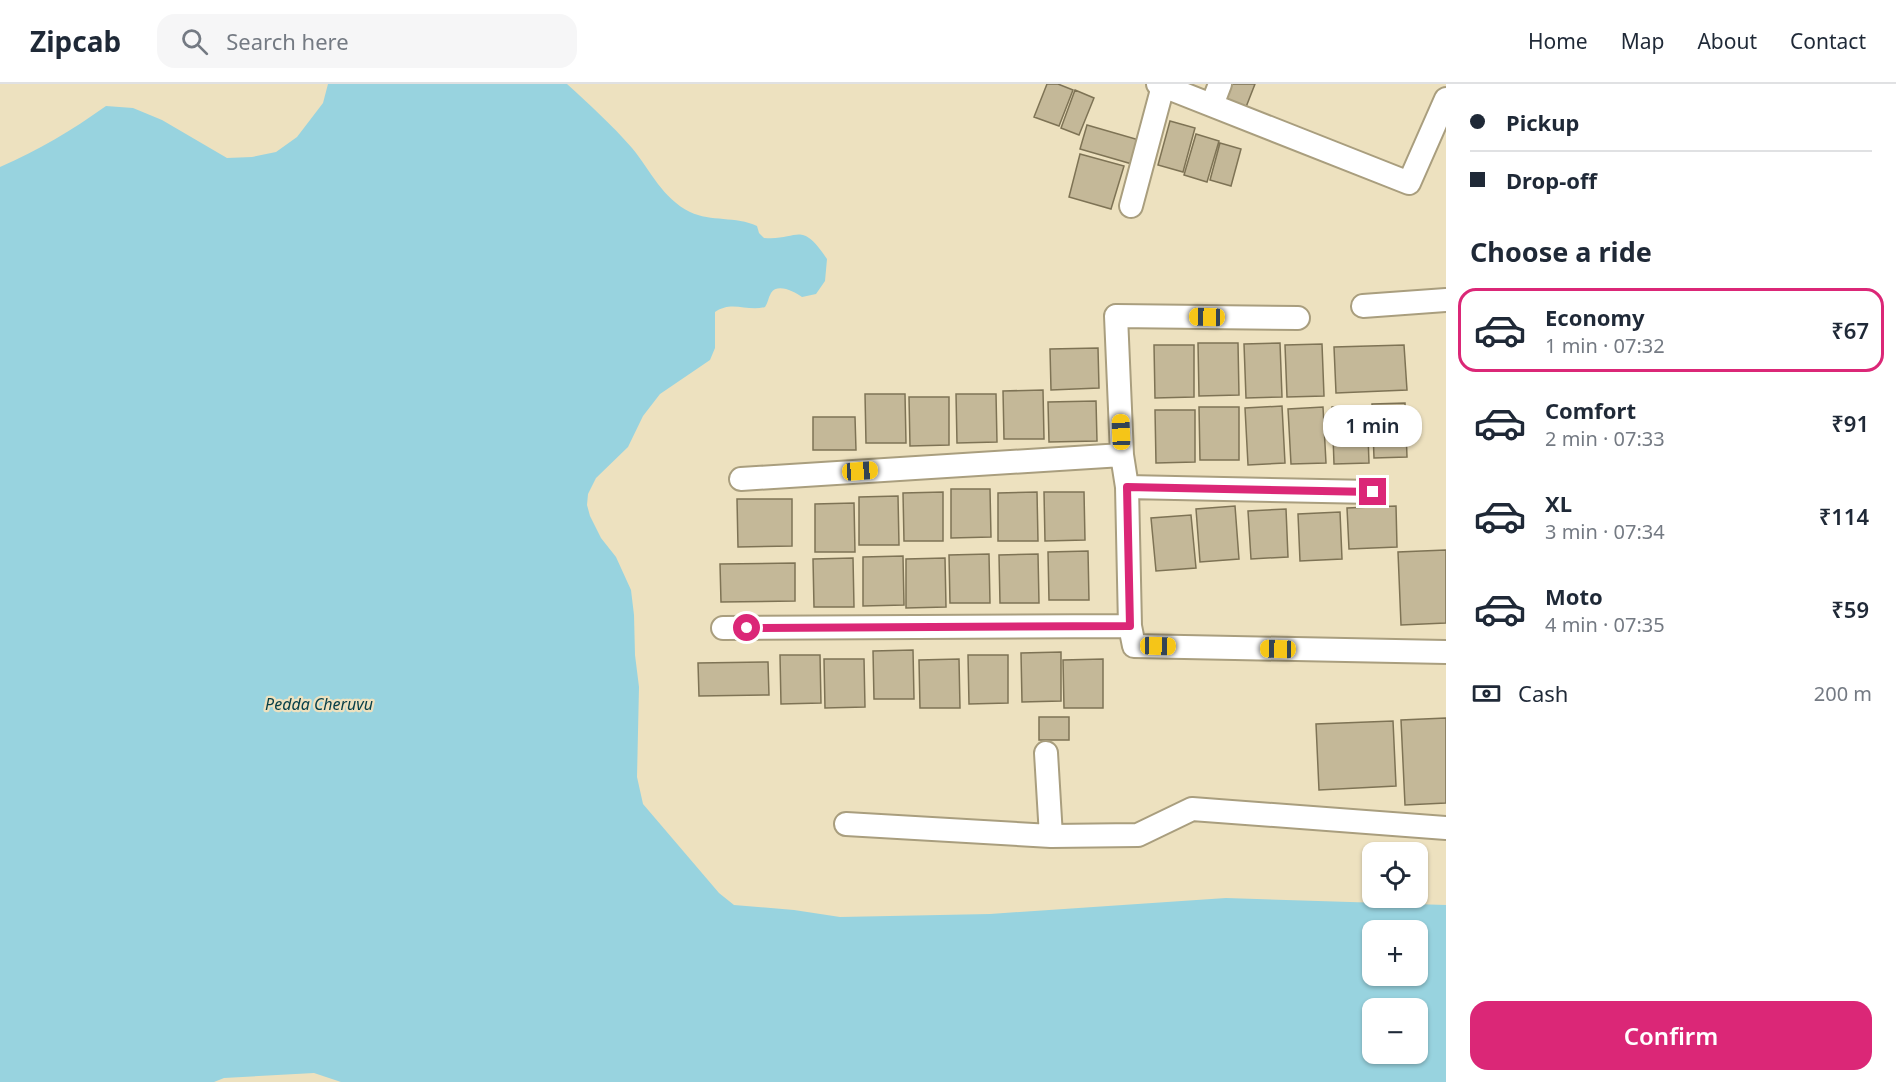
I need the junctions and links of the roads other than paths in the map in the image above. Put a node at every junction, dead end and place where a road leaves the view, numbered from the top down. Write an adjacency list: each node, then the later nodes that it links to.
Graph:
1 (1220, 84): 3 (street)
2 (1160, 85): 3 (street); 5 (street)
3 (1212, 105): 4 (street)
4 (1444, 106)
5 (1131, 207)
6 (1446, 300): 7 (street)
7 (1363, 306)
8 (1298, 318): 9 (street)
9 (1122, 455): 10 (street); 11 (street)
10 (741, 479)
11 (1127, 487): 12 (street); 13 (street)
12 (1373, 492)
13 (1130, 626): 14 (street); 15 (street)
14 (723, 628)
15 (1446, 652)
16 (1046, 753): 19 (street)
17 (846, 824): 19 (street)
18 (1446, 828): 19 (street)
19 (1051, 836)

